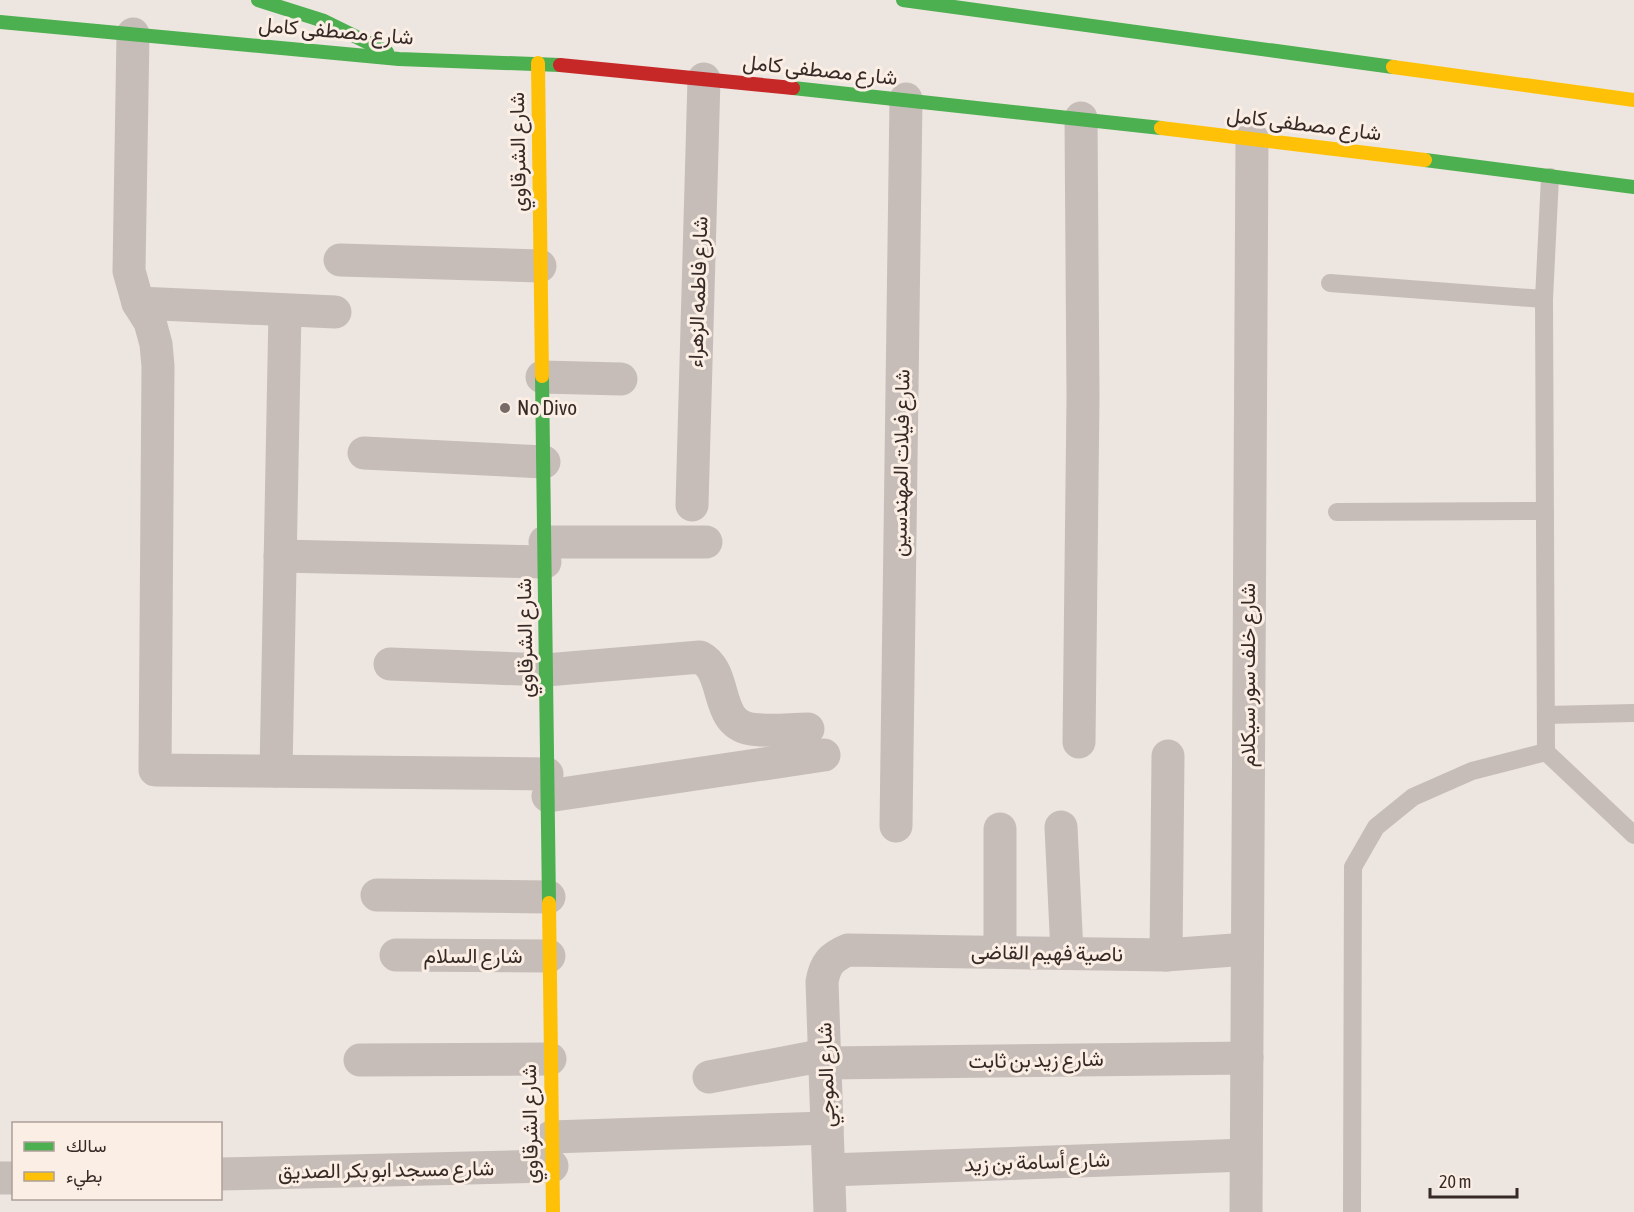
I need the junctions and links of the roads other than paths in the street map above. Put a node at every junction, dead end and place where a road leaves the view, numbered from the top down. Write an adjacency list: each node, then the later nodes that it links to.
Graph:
1 (258, 0): 5 (main road)
2 (903, 0): 9 (main road)
3 (0, 22): 4 (main road, شارع مصطفى كامل)
4 (133, 34): 5 (main road, شارع مصطفى كامل); 18 (street)
5 (399, 59): 6 (main road, شارع مصطفى كامل)
6 (538, 63): 7 (main road, شارع مصطفى كامل); 15 (main road, شارع الشرقاوي)
7 (704, 79): 8 (main road, شارع مصطفى كامل); 25 (street, شارع فاطمه الزهراء)
8 (906, 99): 10 (main road, شارع مصطفى كامل); 40 (street, شارع فيلات المهندسين)
9 (1634, 100)
10 (1081, 118): 11 (main road, شارع مصطفى كامل); 35 (street)
11 (1251, 138): 12 (main road, شارع مصطفى كامل); 46 (street, شارع خلف سور سيكلام)
12 (1550, 177): 13 (main road, شارع مصطفى كامل); 17 (lane)
13 (1634, 187)
14 (340, 260): 15 (street)
15 (540, 266): 21 (main road, شارع الشرقاوي)
16 (1330, 284): 17 (lane)
17 (1544, 299): 26 (lane)
18 (138, 303): 19 (street); 38 (street)
19 (285, 310): 20 (street); 30 (street)
20 (336, 312)
21 (542, 377): 22 (street); 24 (main road, شارع الشرقاوي)
22 (621, 379)
23 (364, 453): 24 (street)
24 (544, 462): 29 (main road, شارع الشرقاوي)
25 (692, 505)
26 (1545, 511): 27 (lane); 34 (lane)
27 (1337, 512)
28 (706, 542): 29 (street)
29 (545, 552): 30 (street); 32 (main road, شارع الشرقاوي)
30 (280, 556): 38 (street)
31 (390, 664): 32 (street)
32 (546, 670): 39 (main road, شارع الشرقاوي); 39 (street)
33 (1634, 713): 34 (lane)
34 (1546, 716): 36 (lane)
35 (1079, 742)
36 (1546, 752): 43 (lane); 66 (lane)
37 (1168, 756): 51 (street)
38 (276, 771): 39 (street)
39 (548, 785): 45 (main road, شارع الشرقاوي)
40 (896, 826)
41 (1061, 827): 49 (street)
42 (1000, 829): 48 (street)
43 (1634, 835)
44 (377, 895): 45 (street)
45 (549, 897): 52 (main road, شارع الشرقاوي)
46 (1247, 949): 51 (street, ناصية فهيم القاضى); 53 (street, شارع خلف سور سيكلام)
47 (848, 950): 48 (street, ناصية فهيم القاضى); 55 (street, شارع الموجي)
48 (1000, 952): 49 (street, ناصية فهيم القاضى)
49 (1067, 953): 51 (street, ناصية فهيم القاضى)
50 (396, 955): 52 (street, شارع السلام)
51 (1166, 955)
52 (549, 956): 54 (main road, شارع الشرقاوي)
53 (1247, 1058): 55 (street, شارع زيد بن ثابت); 60 (street, شارع خلف سور سيكلام)
54 (550, 1059): 56 (street); 59 (main road, شارع الشرقاوي)
55 (825, 1059): 57 (street, شارع زيد بن ثابت); 58 (street, شارع الموجي)
56 (360, 1060)
57 (709, 1077)
58 (827, 1128): 59 (street, شارع مسجد ابو بكر الصديق); 61 (street, شارع الموجي)
59 (552, 1152): 62 (street, شارع مسجد ابو بكر الصديق); 63 (main road, شارع الشرقاوي)
60 (1246, 1155): 61 (street, شارع أسامة بن زيد); 65 (street, شارع خلف سور سيكلام)
61 (829, 1170): 64 (street, شارع الموجي)
62 (222, 1174)
63 (553, 1212)
64 (830, 1212)
65 (1246, 1212)
66 (1352, 1212)

